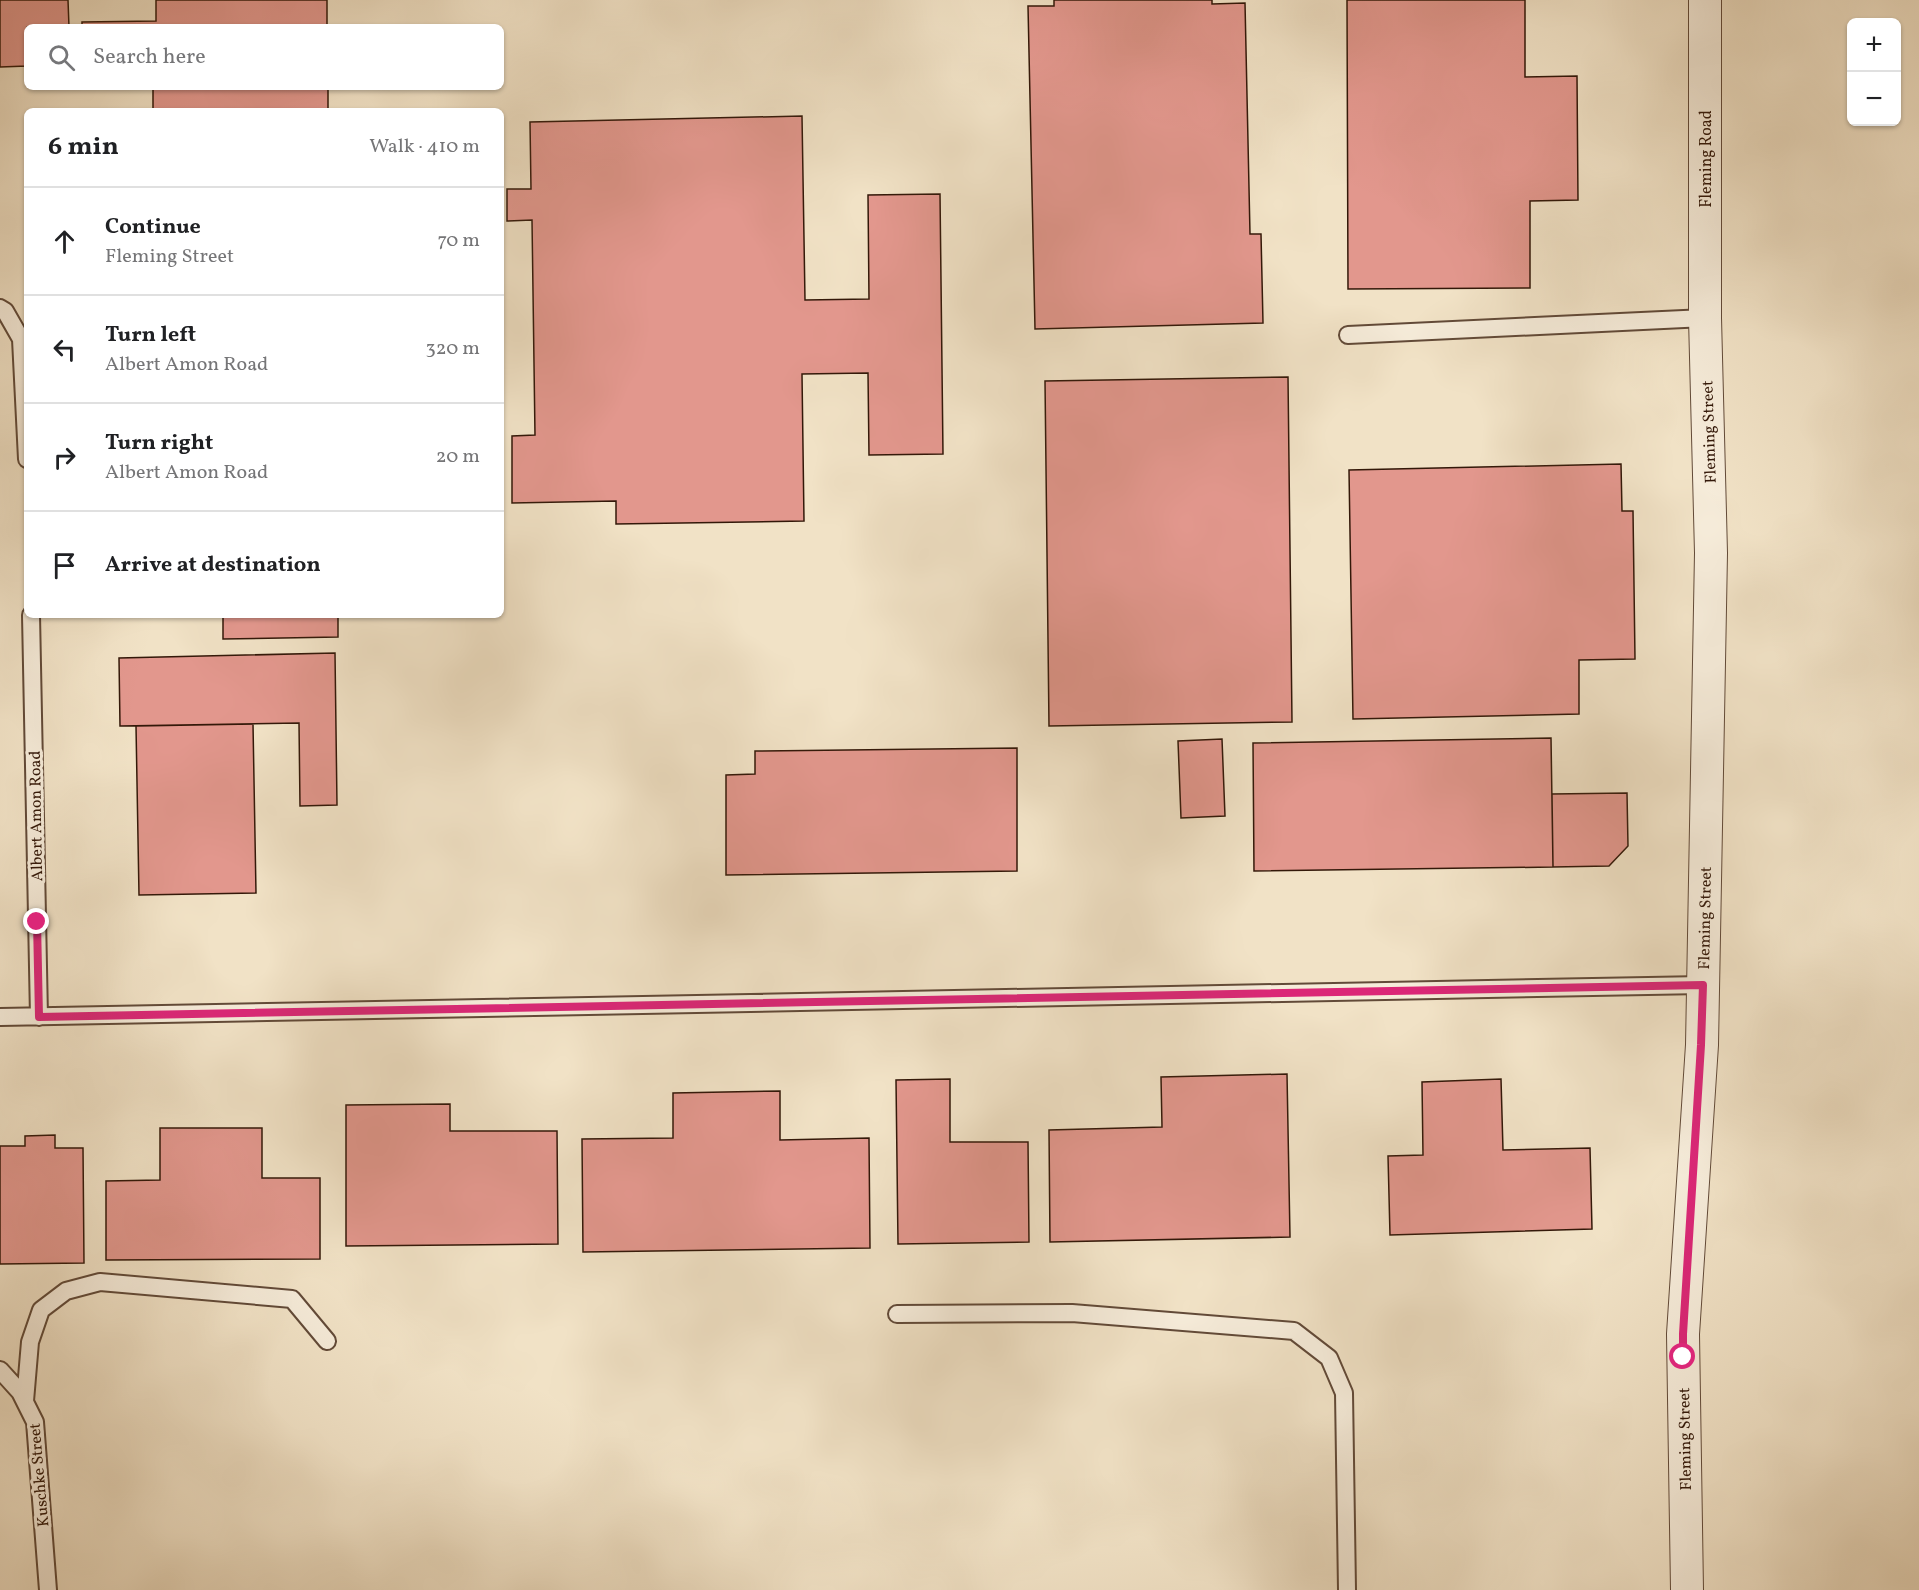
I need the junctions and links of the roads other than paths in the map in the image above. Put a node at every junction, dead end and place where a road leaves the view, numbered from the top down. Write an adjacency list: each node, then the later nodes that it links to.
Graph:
1 (1705, 0): 3 (street, Fleming Road)
2 (0, 308): 5 (lane)
3 (1705, 318): 4 (lane); 7 (street, Fleming Street)
4 (1348, 335)
5 (24, 399)
6 (31, 618): 9 (lane, Albert Amon Road)
7 (1703, 985): 9 (lane); 16 (street, Fleming Street)
8 (0, 1017): 9 (lane)
9 (39, 1017)
10 (897, 1314): 15 (lane)
11 (327, 1341): 13 (lane)
12 (0, 1370): 13 (lane, Kuschke Street)
13 (25, 1401): 14 (lane, Kuschke Street)
14 (48, 1590)
15 (1347, 1590)
16 (1687, 1590)

